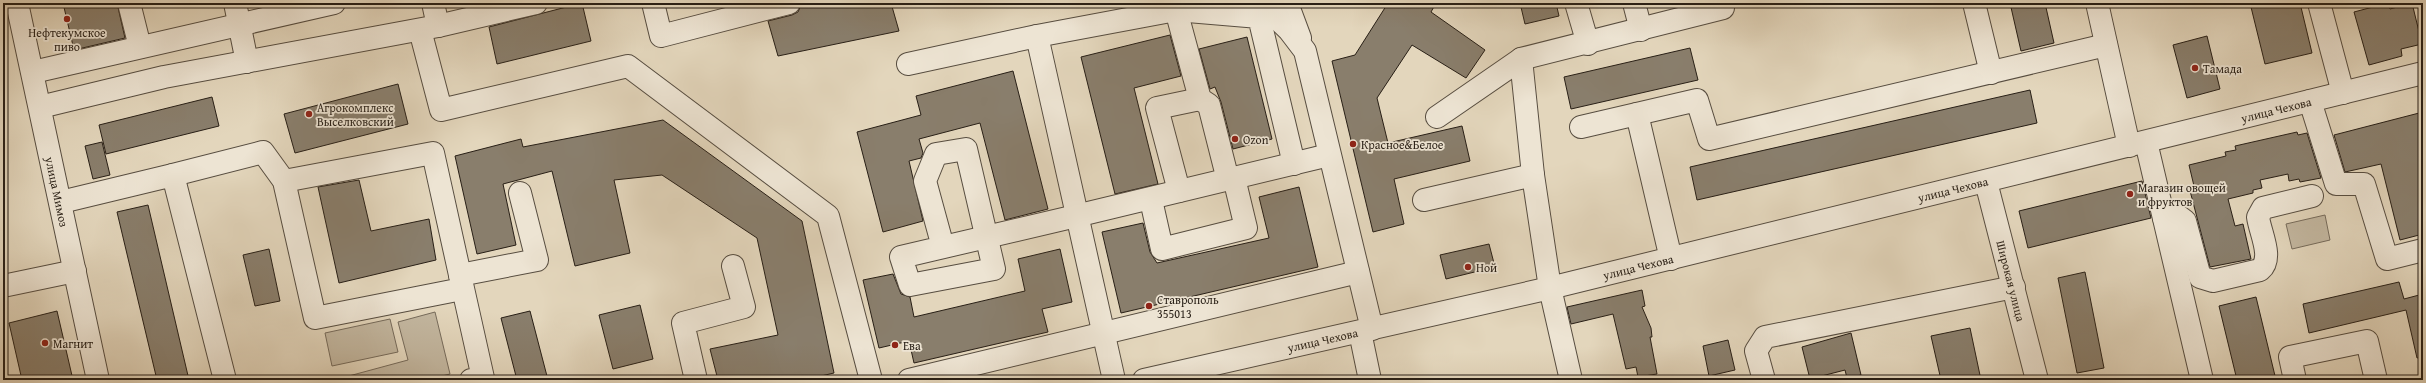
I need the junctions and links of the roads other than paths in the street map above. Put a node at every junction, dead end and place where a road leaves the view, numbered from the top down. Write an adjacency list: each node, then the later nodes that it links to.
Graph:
1 (17, 3): 29 (street, улица Мимоз)
2 (129, 3): 24 (street)
3 (234, 3): 18 (street)
4 (334, 3): 18 (street)
5 (433, 3): 19 (street)
6 (536, 3): 19 (street)
7 (653, 3): 8 (street)
8 (789, 3)
9 (1261, 3): 25 (street)
10 (1288, 3): 25 (street)
11 (1576, 3): 22 (street)
12 (1634, 3): 20 (street)
13 (1722, 3): 20 (street)
14 (1974, 3): 30 (street)
15 (2097, 3): 23 (street)
16 (2319, 3): 32 (street)
17 (1176, 10): 21 (street); 33 (street); 41 (street)
18 (239, 25): 24 (street); 27 (street)
19 (429, 28): 27 (street); 72 (street)
20 (1641, 30): 22 (street)
21 (1037, 36): 28 (street); 53 (street)
22 (1588, 44): 26 (street)
23 (2106, 45): 30 (street); 39 (street)
24 (140, 47): 29 (street)
25 (1305, 51): 40 (street)
26 (1521, 59): 37 (street); 43 (street)
27 (247, 62): 35 (street)
28 (908, 64)
29 (33, 72): 35 (street, улица Мимоз)
30 (1991, 73): 36 (street)
31 (2423, 73): 32 (street, улица Чехова)
32 (2342, 93): 34 (street, улица Чехова)
33 (1200, 99): 44 (street); 47 (street)
34 (2310, 101): 39 (street, улица Чехова); 57 (street)
35 (40, 107): 52 (street, улица Мимоз)
36 (1637, 114): 38 (street); 58 (street)
37 (1437, 117)
38 (1581, 127)
39 (2138, 144): 46 (street, улица Чехова); 54 (street)
40 (1329, 156): 41 (street); 61 (street)
41 (1294, 164): 44 (street)
42 (173, 175): 45 (street); 52 (street); 70 (street)
43 (1533, 175): 51 (street); 65 (street)
44 (1231, 179): 47 (street); 50 (street)
45 (284, 181): 62 (street); 62 (street)
46 (1986, 182): 58 (street, улица Чехова); 64 (street, Широкая улица)
47 (1178, 191): 50 (street)
48 (520, 193): 62 (street)
49 (2312, 196): 54 (street)
50 (1151, 200): 53 (street)
51 (1424, 200)
52 (61, 202): 60 (street, улица Мимоз)
53 (1077, 215): 55 (street); 67 (street)
54 (2164, 218): 80 (street)
55 (988, 236): 56 (street); 56 (street); 56 (street)
56 (942, 247)
57 (2423, 250)
58 (1671, 259): 65 (street, улица Чехова)
59 (733, 266): 71 (street)
60 (75, 271): 63 (street); 69 (street, улица Мимоз)
61 (1358, 272): 66 (street); 67 (street)
62 (461, 282): 68 (street)
63 (3, 286)
64 (2014, 286): 78 (street); 79 (street, Широкая улица)
65 (1550, 288): 66 (street, улица Чехова); 77 (street)
66 (1366, 330): 75 (street, улица Чехова); 76 (street)
67 (1102, 332): 73 (street); 74 (street)
68 (479, 379)
69 (98, 380)
70 (225, 380)
71 (696, 380)
72 (872, 380)
73 (910, 380)
74 (1114, 380)
75 (1144, 380)
76 (1370, 380)
77 (1571, 380)
78 (1764, 380)
79 (2037, 380)
80 (2202, 380)
81 (2296, 380): 82 (street)
82 (2376, 380)

